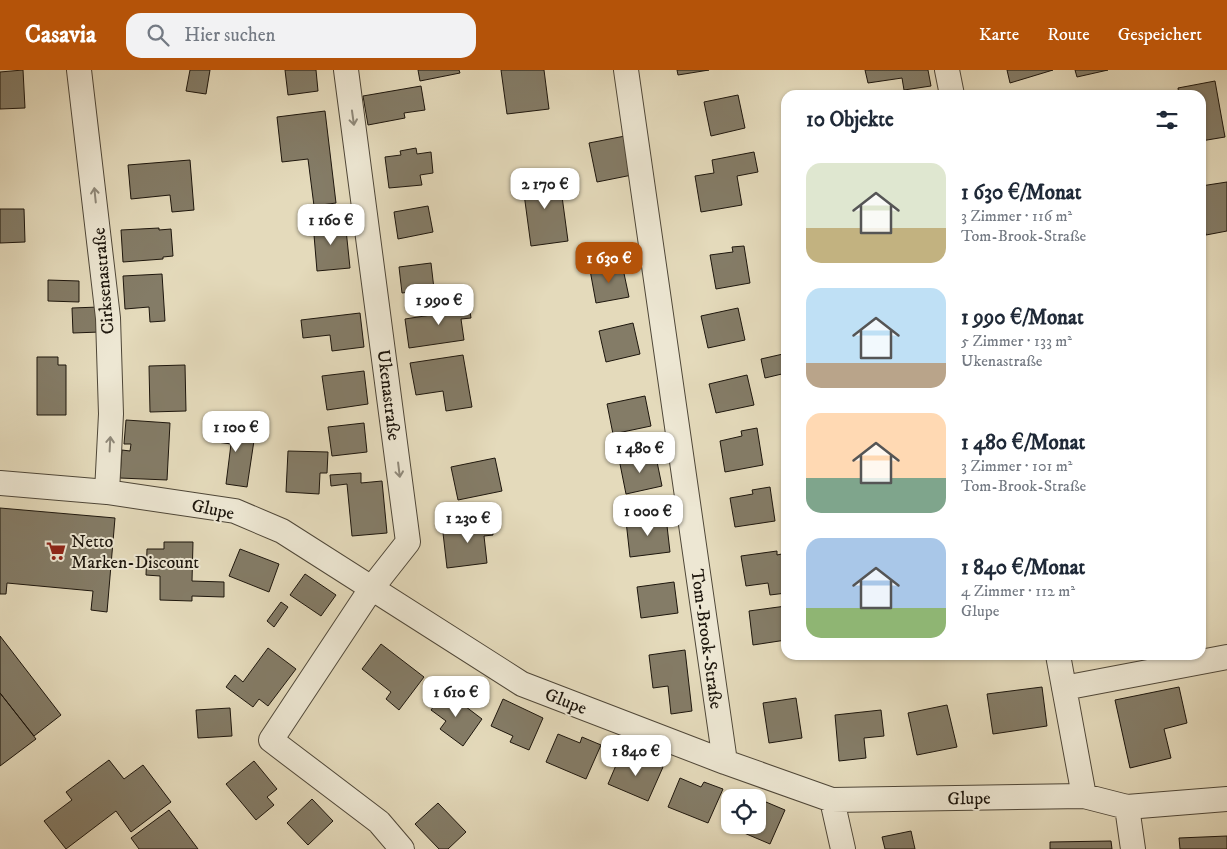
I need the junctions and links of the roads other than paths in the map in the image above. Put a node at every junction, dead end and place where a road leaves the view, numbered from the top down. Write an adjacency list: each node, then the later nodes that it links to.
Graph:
1 (79, 70): 7 (street, Cirksenastraße, one-way to 1)
2 (346, 70): 8 (street, Ukenastraße, one-way to 8)
3 (626, 70): 12 (street, Tom-Brook-Straße)
4 (947, 70): 5 (street)
5 (951, 90)
6 (0, 483): 7 (street, Glupe)
7 (107, 492): 8 (street, Glupe)
8 (371, 589): 12 (street, Glupe); 17 (street, Ukenastraße)
9 (1227, 657): 11 (street)
10 (1059, 660): 11 (street)
11 (1064, 688): 13 (street)
12 (725, 762): 15 (street, Glupe)
13 (1084, 796): 15 (street, Glupe); 16 (street, Glupe)
14 (1227, 799): 16 (street, Glupe)
15 (832, 800): 18 (street)
16 (1127, 806): 19 (street)
17 (402, 849)
18 (843, 849)
19 (1133, 849)

